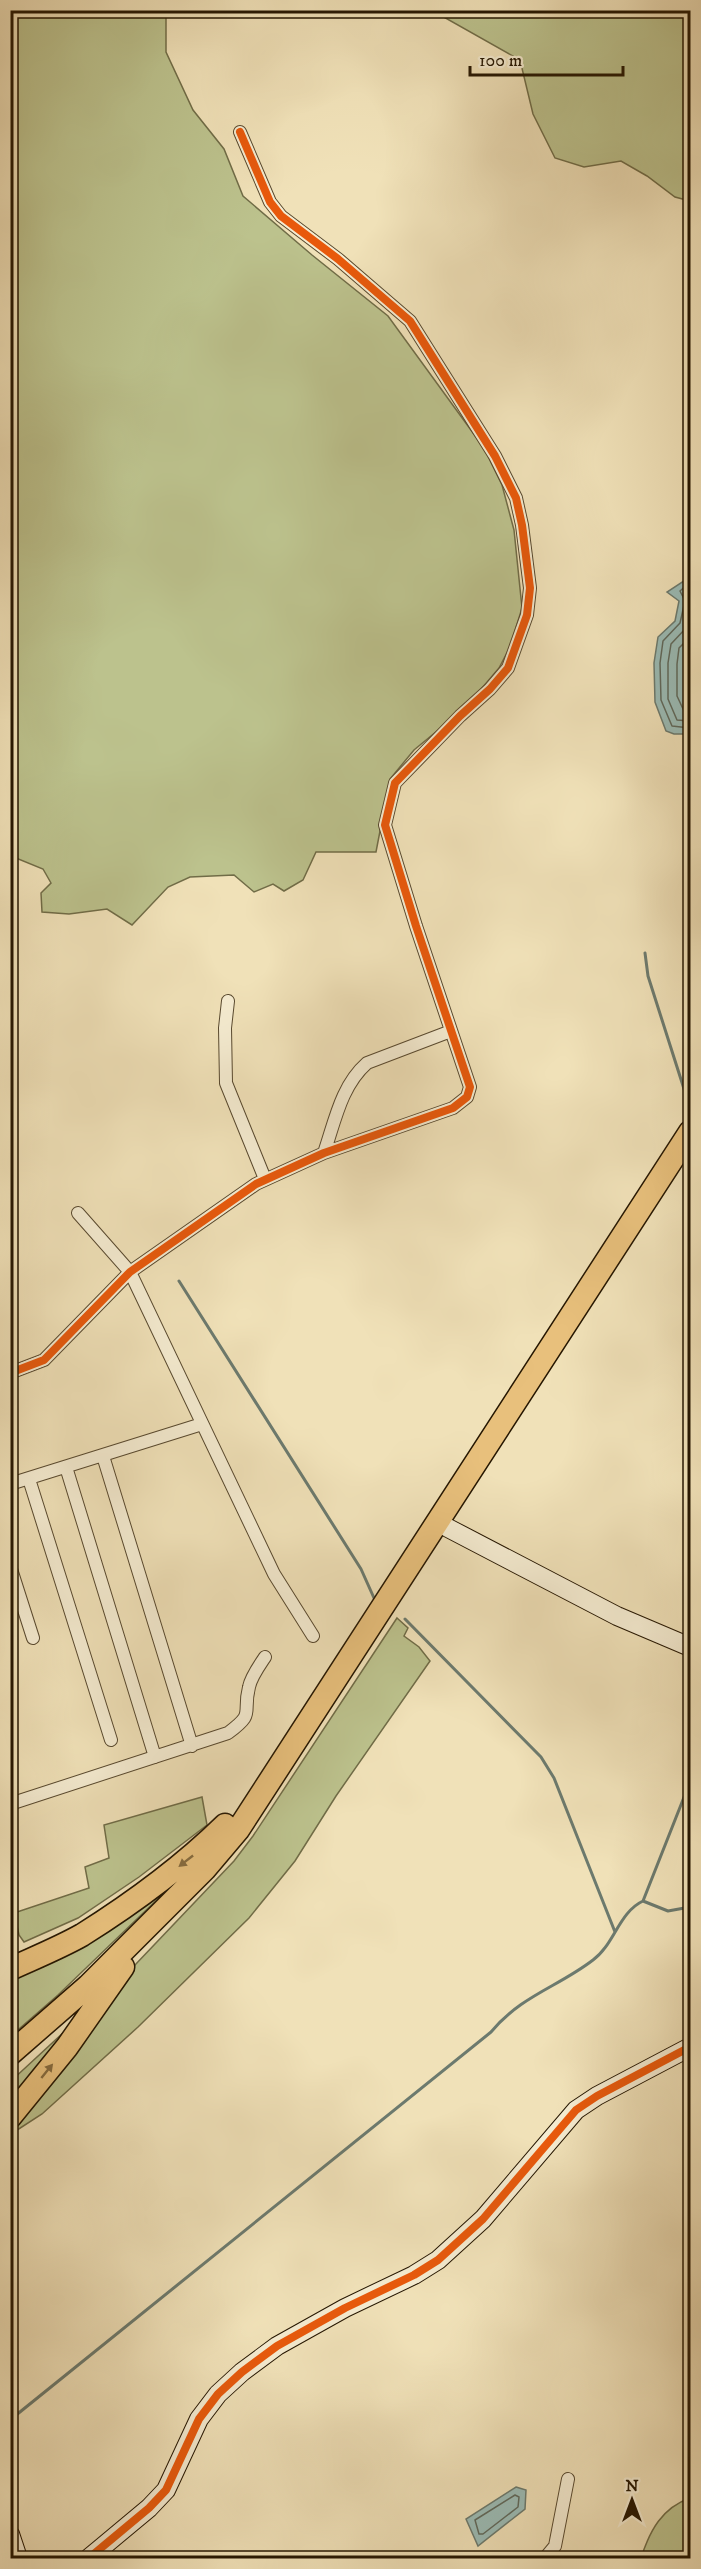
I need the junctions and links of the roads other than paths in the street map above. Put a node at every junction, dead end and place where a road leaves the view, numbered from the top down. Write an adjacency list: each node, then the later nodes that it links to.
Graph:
1 (240, 132): 3 (street)
2 (228, 1001): 7 (street)
3 (451, 1031): 5 (street); 5 (street)
4 (690, 1132): 25 (highway)
5 (324, 1153): 7 (street)
6 (690, 1153): 16 (highway)
7 (265, 1179): 9 (street)
8 (78, 1213): 9 (street)
9 (130, 1272): 10 (street); 11 (street)
10 (10, 1373)
11 (202, 1424): 12 (street); 18 (street)
12 (103, 1456): 13 (street); 23 (street)
13 (66, 1467): 14 (street); 24 (street)
14 (29, 1479): 15 (street); 22 (street)
15 (10, 1485)
16 (448, 1528): 20 (street); 27 (highway)
17 (10, 1566): 19 (street)
18 (313, 1636)
19 (33, 1638)
20 (690, 1647)
21 (265, 1657): 23 (street)
22 (111, 1740)
23 (192, 1746): 24 (street)
24 (155, 1757): 26 (street)
25 (274, 1778): 28 (highway, one-way to 28); 30 (highway)
26 (10, 1804)
27 (126, 1962): 31 (highway); 32 (highway, one-way to 27)
28 (10, 1969)
29 (690, 2047): 36 (street)
30 (10, 2054)
31 (10, 2068)
32 (10, 2117)
33 (568, 2479): 37 (street)
34 (10, 2534): 35 (street)
35 (18, 2559)
36 (89, 2559)
37 (545, 2559)

